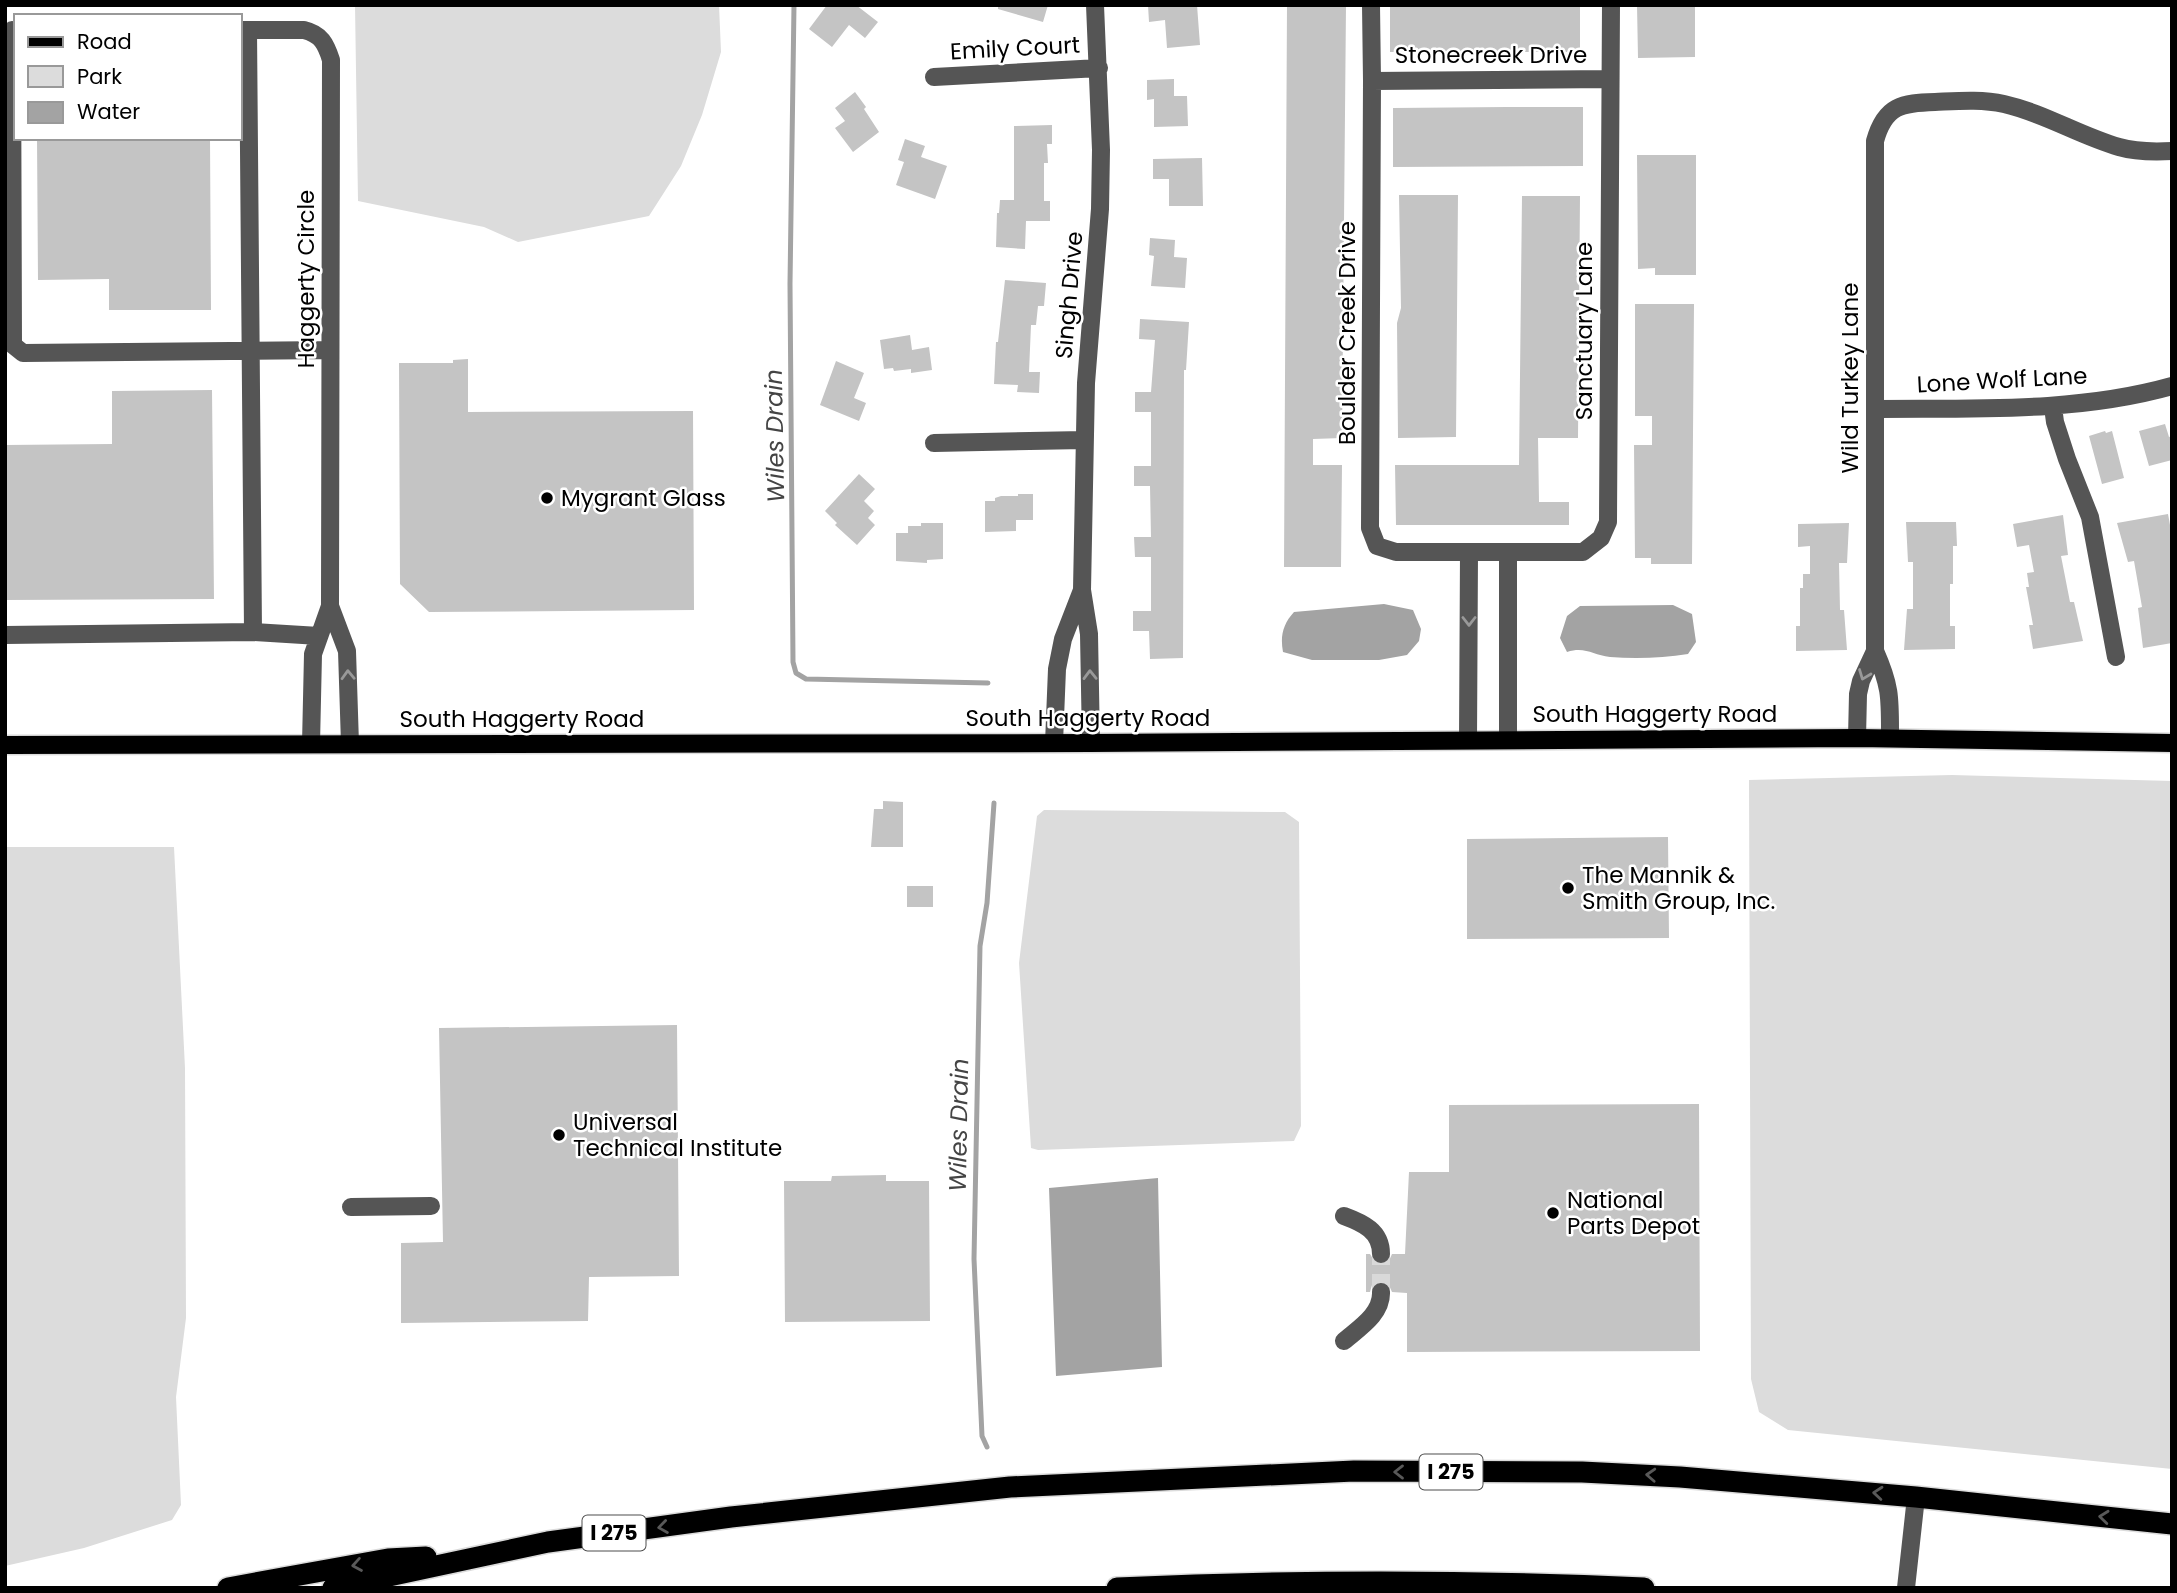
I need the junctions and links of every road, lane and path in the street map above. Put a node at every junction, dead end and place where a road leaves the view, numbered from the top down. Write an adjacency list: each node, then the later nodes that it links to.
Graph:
1 (1095, 5): 6 (street, Singh Drive)
2 (1371, 5): 9 (street, Boulder Creek Drive)
3 (1611, 5): 8 (street, Sanctuary Lane)
4 (11, 30): 11 (street)
5 (244, 30): 12 (street, Haggerty Circle); 13 (street)
6 (1099, 68): 7 (street, Emily Court); 17 (street, Singh Drive)
7 (934, 76)
8 (1610, 79): 9 (street, Stonecreek Drive); 21 (street, Sanctuary Lane)
9 (1373, 81): 19 (street, Boulder Creek Drive)
10 (2172, 151): 16 (street, Wild Turkey Lane)
11 (8, 283): 13 (street)
12 (330, 350): 13 (street); 23 (street, Haggerty Circle)
13 (251, 351): 24 (street)
14 (2172, 386): 15 (street, Lone Wolf Lane)
15 (2053, 407): 16 (street, Lone Wolf Lane); 28 (street)
16 (1875, 409): 27 (street, Wild Turkey Lane)
17 (1084, 440): 18 (street); 22 (street, Singh Drive)
18 (934, 443)
19 (1469, 553): 20 (street, Boulder Creek Drive); 31 (street, one-way to 31)
20 (1489, 553): 21 (street, Sanctuary Lane)
21 (1508, 553): 32 (street)
22 (1082, 590): 33 (street, Singh Drive); 34 (street, Singh Drive, one-way to 22)
23 (330, 606): 26 (street, Haggerty Circle); 37 (street, Haggerty Circle, one-way to 23)
24 (253, 632): 25 (street); 26 (street)
25 (5, 635)
26 (319, 636): 36 (street, Haggerty Circle)
27 (1874, 650): 29 (street, Wild Turkey Lane, one-way to 29); 30 (street, Wild Turkey Lane)
28 (2116, 657)
29 (1857, 738): 30 (main road, South Haggerty Road); 32 (main road, South Haggerty Road)
30 (1890, 738): 35 (main road, South Haggerty Road)
31 (1468, 740): 32 (main road, South Haggerty Road); 34 (main road, South Haggerty Road)
32 (1508, 740)
33 (1054, 743): 34 (main road, South Haggerty Road); 37 (main road, South Haggerty Road)
34 (1091, 743)
35 (2172, 743)
36 (311, 744): 37 (main road, South Haggerty Road); 38 (main road, South Haggerty Road)
37 (350, 744)
38 (5, 745)
39 (431, 1206): 40 (street)
40 (351, 1207)
41 (1344, 1216): 42 (street)
42 (1381, 1254)
43 (1381, 1292): 44 (street)
44 (1344, 1341)
45 (1916, 1497): 46 (highway, I 275, one-way to 45); 47 (highway, I 275, one-way to 47); 52 (street)
46 (2172, 1524)
47 (498, 1552): 48 (highway, one-way to 48); 49 (highway, I 275)
48 (228, 1588)
49 (333, 1588)
50 (1117, 1588): 51 (highway)
51 (1644, 1588)
52 (1906, 1588)

